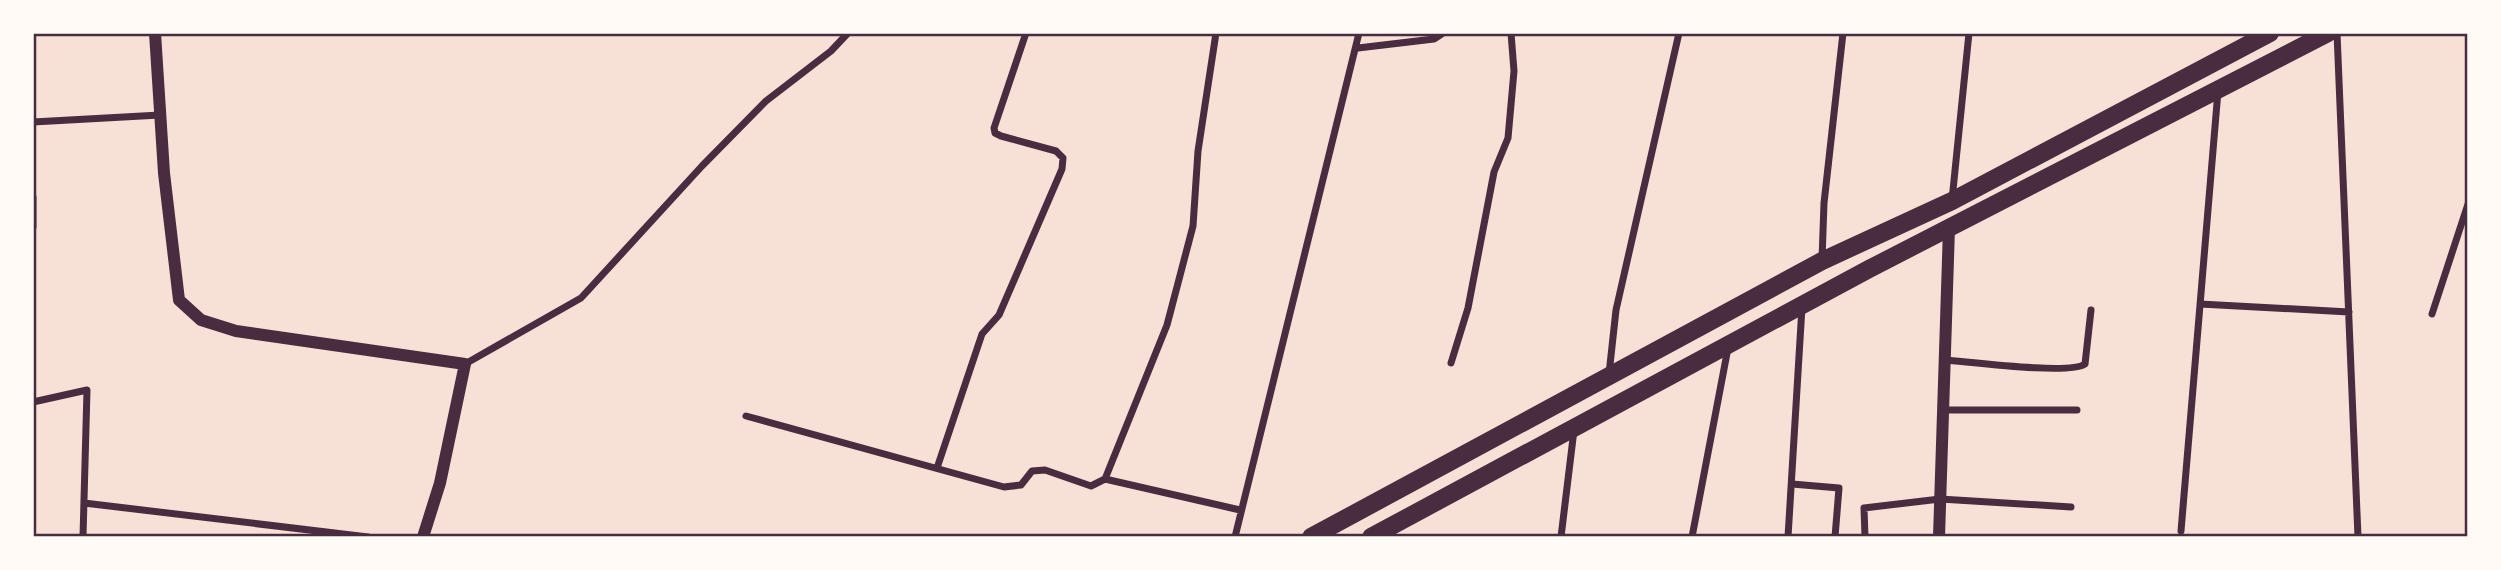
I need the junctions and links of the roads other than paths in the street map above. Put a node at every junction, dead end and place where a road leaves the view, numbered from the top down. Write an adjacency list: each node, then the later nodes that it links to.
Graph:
1 (155, 33): 16 (street)
2 (848, 33): 32 (street)
3 (1026, 33): 39 (street)
4 (1216, 33): 40 (street)
5 (1359, 33): 14 (street)
6 (1443, 33): 14 (street)
7 (1511, 33): 31 (street)
8 (1679, 33): 33 (street)
9 (1843, 33): 23 (street)
10 (1969, 33): 19 (street)
11 (2270, 33): 19 (highway)
12 (2328, 33): 15 (highway)
13 (2337, 33): 27 (street)
14 (1358, 48): 45 (street)
15 (2218, 90): 22 (highway); 24 (street)
16 (160, 115): 17 (street); 32 (street)
17 (33, 122)
18 (33, 197): 21 (street)
19 (1952, 201): 23 (highway)
20 (2468, 204): 28 (street)
21 (33, 227)
22 (1949, 228): 25 (highway); 30 (street)
23 (1822, 261): 33 (highway)
24 (2200, 304): 27 (street); 46 (street)
25 (1802, 305): 29 (highway); 41 (street)
26 (2091, 310): 30 (street)
27 (2349, 312): 59 (street)
28 (2432, 314)
29 (1729, 345): 38 (highway); 54 (street)
30 (1945, 360): 35 (street)
31 (1451, 363)
32 (465, 364): 49 (street)
33 (1609, 375): 51 (highway)
34 (33, 402): 43 (street)
35 (1943, 410): 36 (street); 42 (street)
36 (2077, 410)
37 (746, 416): 39 (street)
38 (1574, 429): 52 (highway); 53 (street)
39 (937, 468): 40 (street)
40 (1105, 479): 45 (street)
41 (1792, 484): 55 (street); 56 (street)
42 (1940, 499): 44 (street); 57 (street); 58 (street)
43 (84, 503): 47 (street); 48 (street)
44 (2071, 507)
45 (1240, 510): 50 (street)
46 (2181, 531)
47 (83, 537)
48 (369, 537)
49 (423, 537)
50 (1236, 537)
51 (1311, 537)
52 (1371, 537)
53 (1561, 537)
54 (1692, 537)
55 (1788, 537)
56 (1835, 537)
57 (1865, 537)
58 (1939, 537)
59 (2358, 537)

